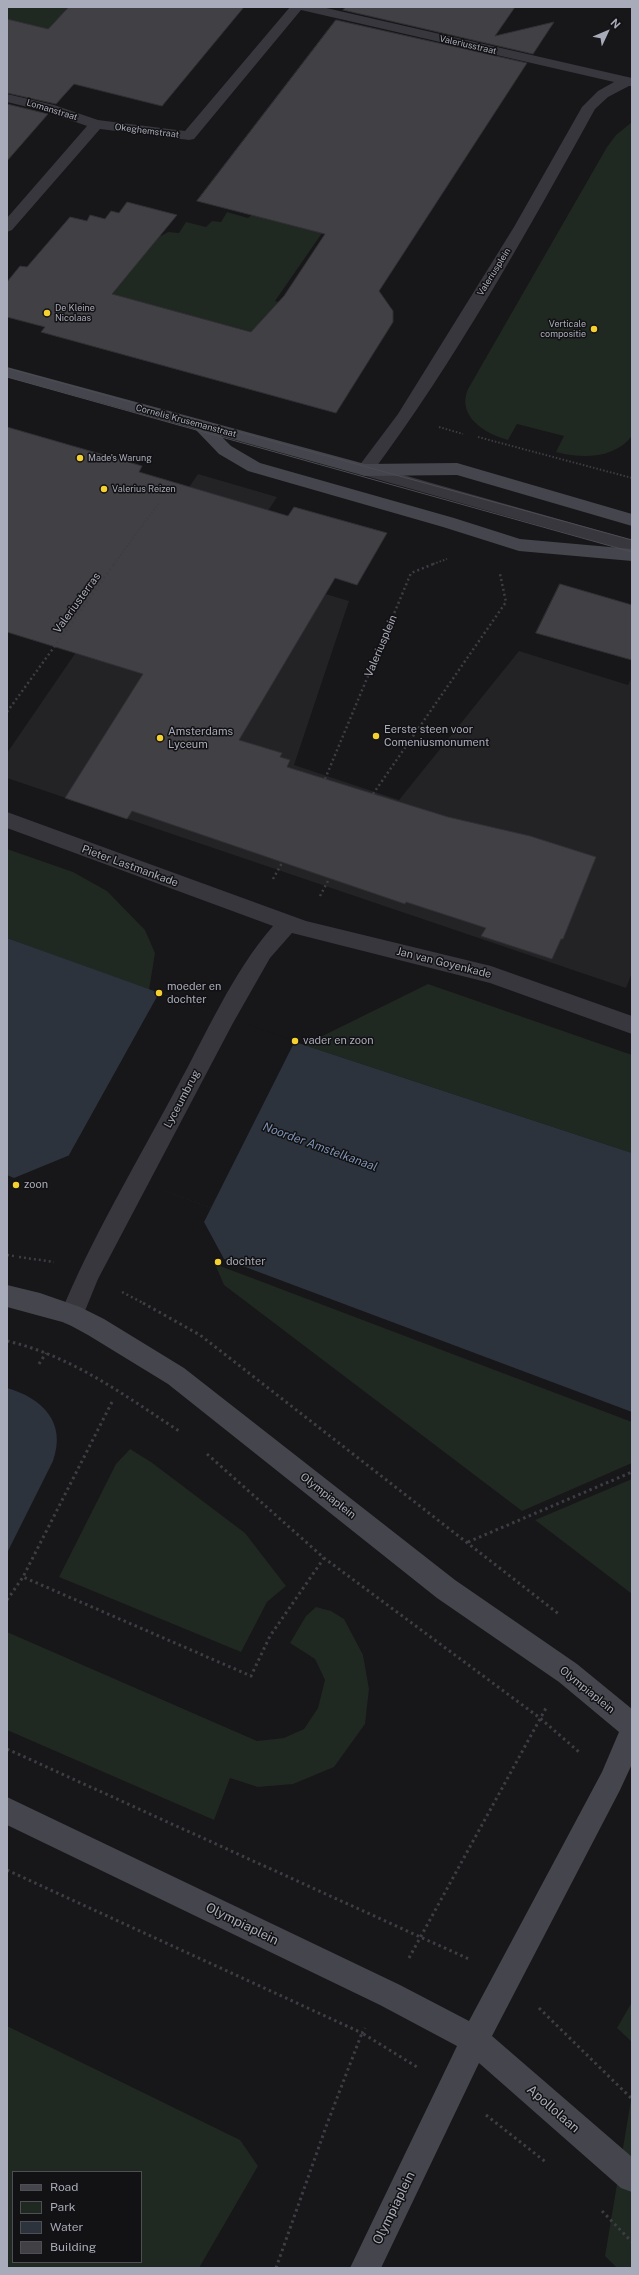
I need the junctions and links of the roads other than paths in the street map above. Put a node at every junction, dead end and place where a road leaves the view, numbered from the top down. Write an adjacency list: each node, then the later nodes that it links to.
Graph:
1 (297, 7): 5 (street, Okeghemstraat)
2 (304, 7): 3 (street, Valeriusstraat)
3 (630, 82): 9 (street, Valeriusplein)
4 (7, 98): 5 (street, Lomanstraat)
5 (96, 124): 6 (street)
6 (7, 227)
7 (7, 372): 8 (street, Cornelis Krusemanstraat)
8 (200, 424): 9 (street, Cornelis Krusemanstraat); 12 (street)
9 (365, 470): 10 (street); 11 (street)
10 (632, 520)
11 (632, 546)
12 (632, 554)
13 (7, 820): 14 (street, Pieter Lastmankade)
14 (254, 911): 15 (street, Jan van Goyenkade)
15 (288, 923): 16 (street, Jan van Goyenkade); 18 (street, Lyceumbrug)
16 (632, 1026)
17 (7, 1296): 18 (street, Olympiaplein)
18 (72, 1315): 19 (street, Olympiaplein)
19 (632, 1726)
20 (632, 1733): 22 (street, Olympiaplein)
21 (7, 1811): 22 (street, Olympiaplein)
22 (475, 2040): 23 (street, Apollolaan); 24 (street, Olympiaplein)
23 (632, 2177)
24 (365, 2268)

